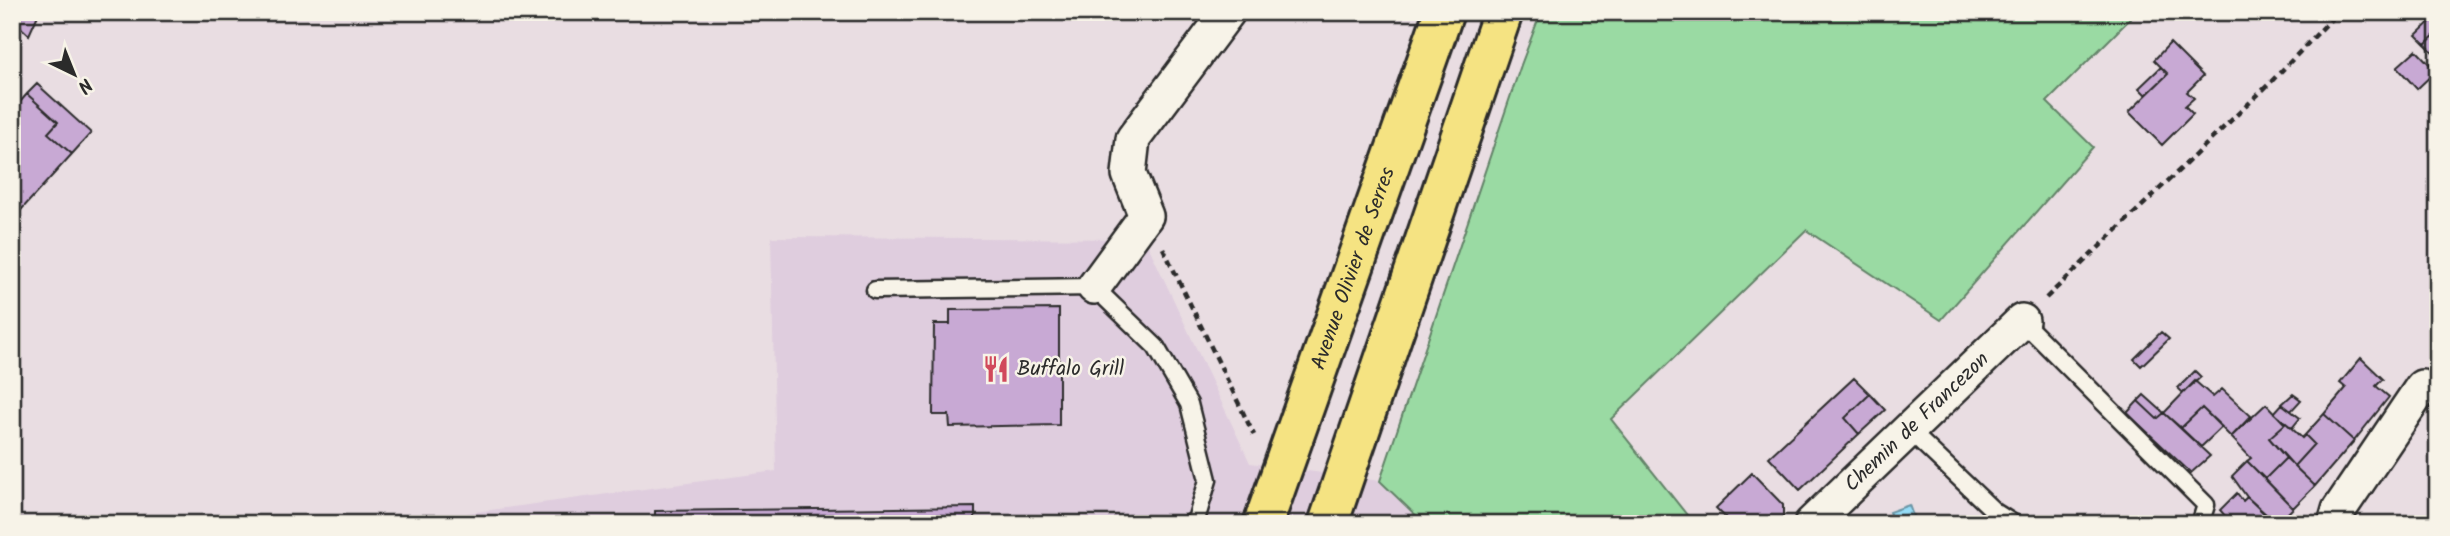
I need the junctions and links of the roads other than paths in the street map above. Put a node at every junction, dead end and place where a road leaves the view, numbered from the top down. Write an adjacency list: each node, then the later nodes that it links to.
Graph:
1 (1228, 12): 4 (street)
2 (1444, 12): 10 (main road, Avenue Olivier de Serres)
3 (1503, 12): 11 (main road)
4 (1094, 288): 5 (lane); 9 (lane)
5 (875, 290)
6 (2022, 321): 8 (street, Chemin de Francezon); 14 (lane)
7 (2421, 387): 15 (street)
8 (1909, 429): 12 (street, Chemin de Francezon); 13 (lane)
9 (1189, 524)
10 (1263, 524)
11 (1328, 524)
12 (1811, 524)
13 (2014, 524)
14 (2200, 524)
15 (2335, 524)

